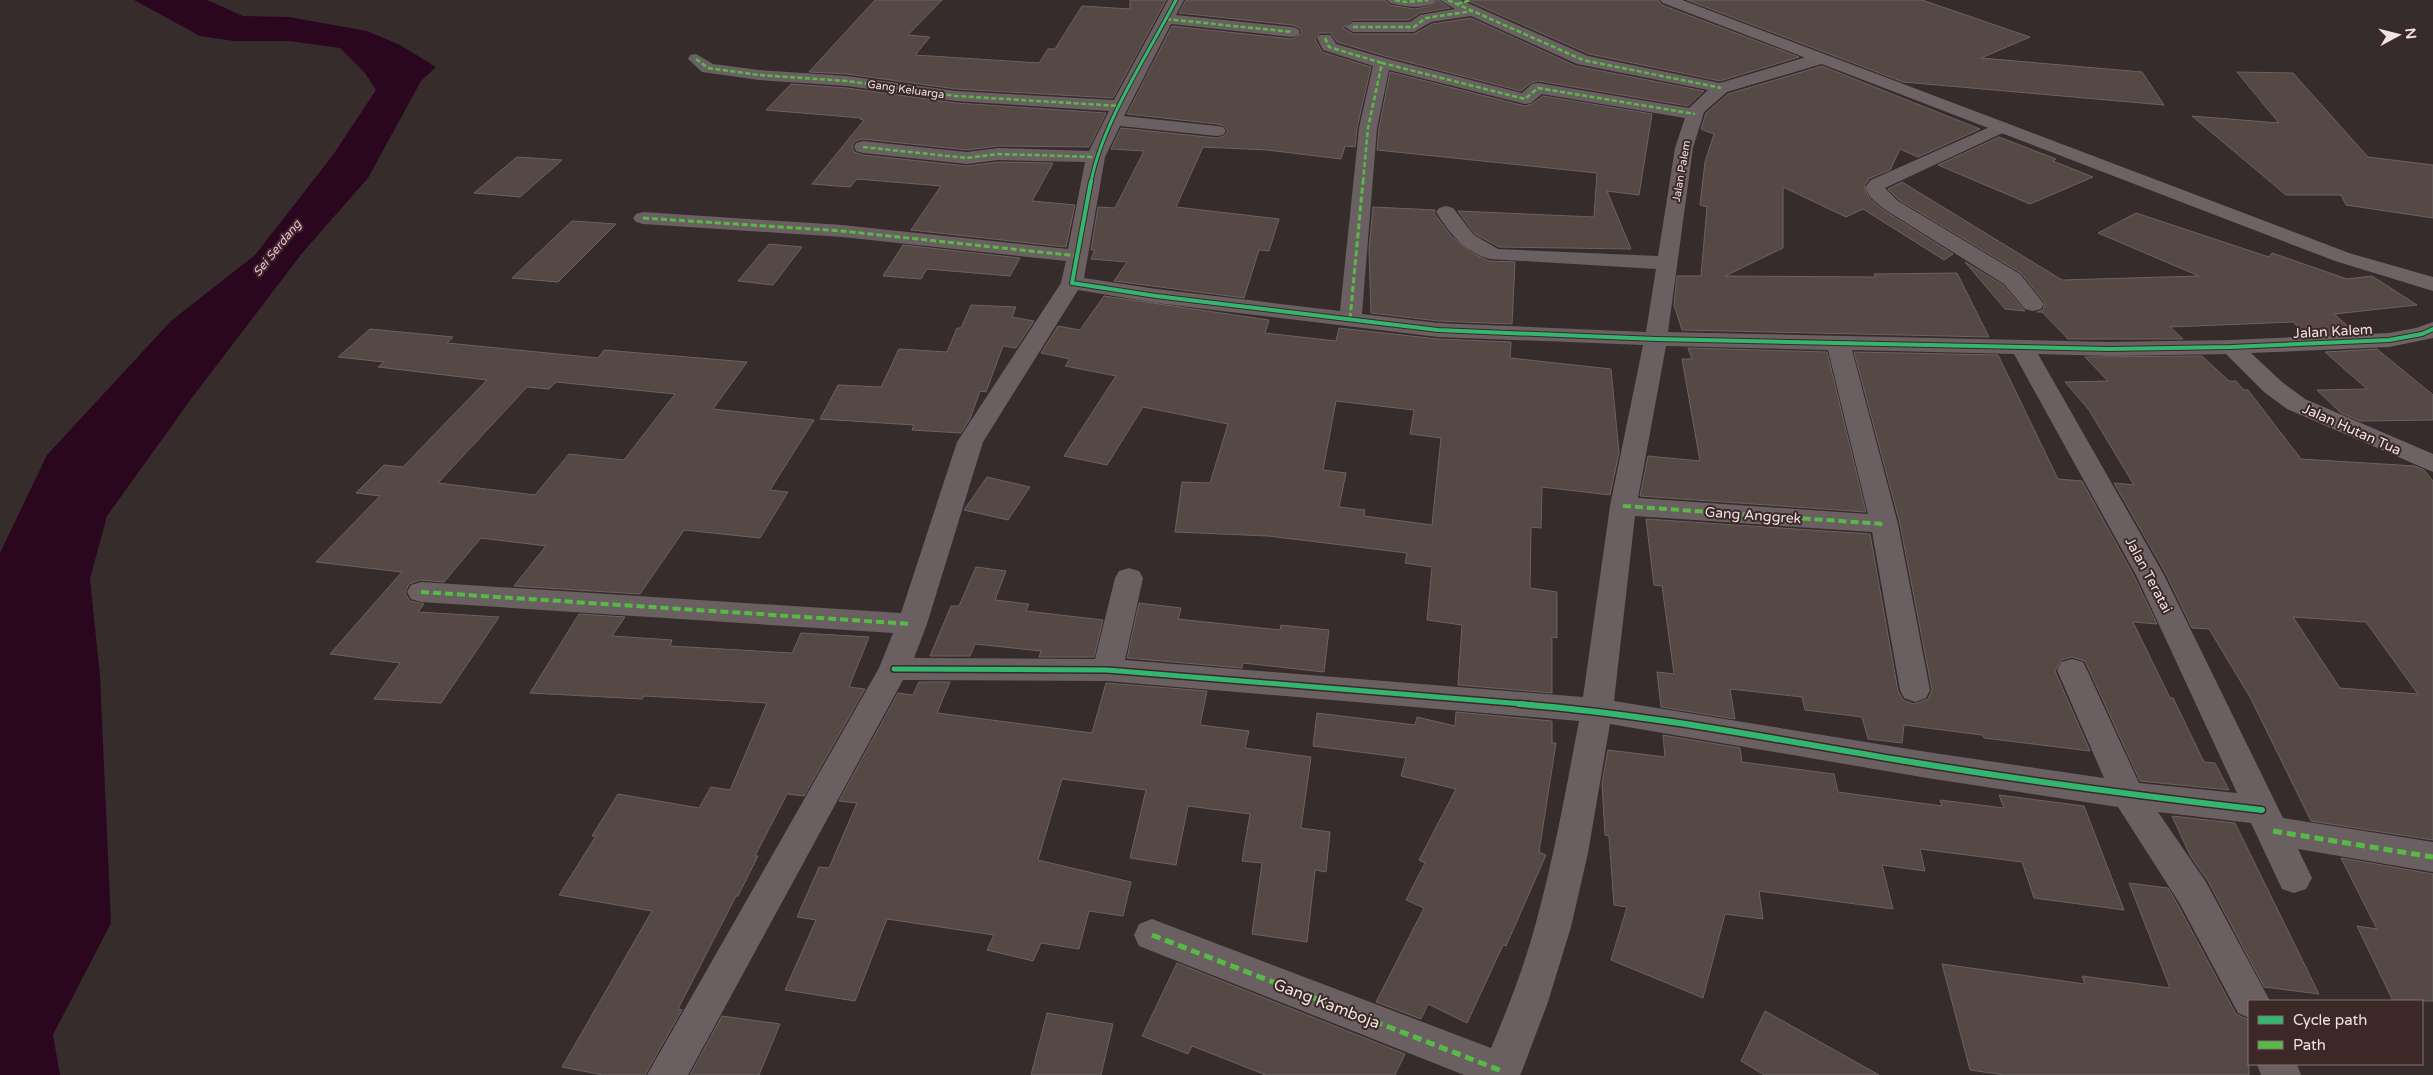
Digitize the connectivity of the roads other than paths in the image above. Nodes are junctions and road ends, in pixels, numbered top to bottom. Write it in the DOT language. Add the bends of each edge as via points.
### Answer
graph roads {
  1 [pos="1176,0"];
  2 [pos="1395,0"];
  3 [pos="1428,0"];
  4 [pos="1668,0"];
  5 [pos="1462,4"];
  6 [pos="1166,19"];
  7 [pos="1352,27"];
  8 [pos="1292,32"];
  9 [pos="1325,38"];
  10 [pos="696,59"];
  11 [pos="1819,59"];
  12 [pos="1382,63"];
  13 [pos="1721,88"];
  14 [pos="1117,113"];
  15 [pos="1695,114"];
  16 [pos="2001,127"];
  17 [pos="1217,131"];
  18 [pos="863,147"];
  19 [pos="1096,157"];
  20 [pos="1446,212"];
  21 [pos="643,218"];
  22 [pos="1078,256"];
  23 [pos="1666,263"];
  24 [pos="1072,283"];
  25 [pos="2433,284"];
  26 [pos="2033,304"];
  27 [pos="1350,319"];
  28 [pos="2433,328"];
  29 [pos="1656,338"];
  30 [pos="1838,342"];
  31 [pos="2022,347"];
  32 [pos="2231,347"];
  33 [pos="2433,464"];
  34 [pos="1623,506"];
  35 [pos="1884,524"];
  36 [pos="1129,578"];
  37 [pos="420,592"];
  38 [pos="912,624"];
  39 [pos="894,669"];
  40 [pos="1107,670"];
  41 [pos="2072,670"];
  42 [pos="1915,690"];
  43 [pos="1597,710"];
  44 [pos="2128,795"];
  45 [pos="2267,821"];
  46 [pos="2433,857"];
  47 [pos="2294,878"];
  48 [pos="1152,935"];
  49 [pos="2250,1000"];
  50 [pos="1501,1073"];
  51 [pos="667,1075"];
  1 -- 6 [label="street"];
  2 -- 3 [label="street"];
  4 -- 11 [label="main road"];
  5 -- 7 [label="street" via="1426,18 1414,27"];
  5 -- 13 [label="street" via="1584,60"];
  6 -- 8 [label="street"];
  6 -- 14 [label="street"];
  9 -- 12 [label="street" via="1329,47"];
  10 -- 14 [label="street, Gang Keluarga" via="708,68 759,75 847,81"];
  11 -- 13 [label="street, Jalan Palem"];
  11 -- 16 [label="main road"];
  12 -- 15 [label="street" via="1524,99 1538,88"];
  12 -- 27 [label="street" via="1368,128"];
  13 -- 15 [label="street, Jalan Palem"];
  14 -- 17 [label="street, Gang Keluarga"];
  14 -- 19 [label="street"];
  15 -- 23 [label="street, Jalan Palem" via="1684,148"];
  16 -- 25 [label="main road" via="2342,257"];
  16 -- 26 [label="street" via="1875,187 1891,205 2012,279"];
  18 -- 19 [label="street" via="967,158 998,154"];
  19 -- 22 [label="street"];
  20 -- 23 [label="street" via="1468,242 1497,255"];
  21 -- 22 [label="street" via="842,231"];
  22 -- 24 [label="street"];
  23 -- 29 [label="street, Jalan Palem"];
  24 -- 27 [label="street"];
  24 -- 38 [label="street" via="970,442"];
  27 -- 29 [label="street" via="1438,330"];
  28 -- 32 [label="main road, Jalan Kalem" via="2422,334 2388,340"];
  29 -- 30 [label="street"];
  29 -- 34 [label="street, Jalan Palem"];
  30 -- 31 [label="street"];
  30 -- 35 [label="street"];
  31 -- 32 [label="street"];
  31 -- 45 [label="street, Jalan Teratai" via="2150,574"];
  32 -- 33 [label="main road, Jalan Hutan Tua" via="2296,404"];
  34 -- 35 [label="street, Gang Anggrek"];
  34 -- 43 [label="street, Jalan Palem"];
  35 -- 42 [label="street"];
  36 -- 40 [label="street"];
  37 -- 38 [label="street"];
  38 -- 39 [label="street"];
  39 -- 40 [label="street"];
  39 -- 51 [label="street"];
  40 -- 43 [label="street"];
  41 -- 44 [label="street"];
  43 -- 44 [label="street"];
  43 -- 50 [label="street, Jalan Palem" via="1571,852 1553,927 1529,1002"];
  44 -- 45 [label="street"];
  44 -- 49 [label="street" via="2193,893"];
  45 -- 46 [label="street"];
  45 -- 47 [label="street, Jalan Teratai"];
  48 -- 50 [label="street, Gang Kamboja"];
}
